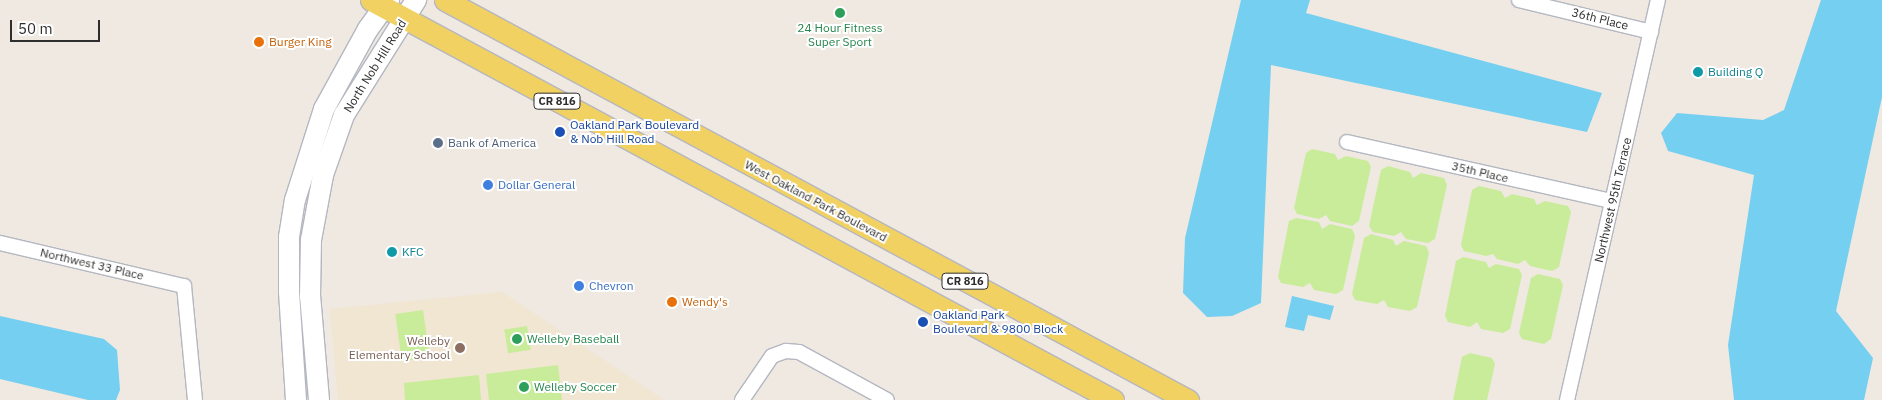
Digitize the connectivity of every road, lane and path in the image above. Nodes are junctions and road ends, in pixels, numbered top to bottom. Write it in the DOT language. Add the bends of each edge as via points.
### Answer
graph roads {
  1 [pos="416,0"];
  2 [pos="445,0"];
  3 [pos="1519,0"];
  4 [pos="1658,0"];
  5 [pos="381,2"];
  6 [pos="405,18"];
  7 [pos="1651,32"];
  8 [pos="1347,142"];
  9 [pos="1612,201"];
  10 [pos="0,243"];
  11 [pos="195,400"];
  12 [pos="296,400"];
  13 [pos="319,400"];
  14 [pos="742,400"];
  15 [pos="887,400"];
  16 [pos="1113,400"];
  17 [pos="1188,400"];
  18 [pos="1567,400"];
  1 -- 6 [label="main road, North Nob Hill Road"];
  2 -- 17 [label="main road, West Oakland Park Boulevard / CR 816"];
  3 -- 7 [label="street, 36th Place"];
  4 -- 7 [label="street, Northwest 95th Terrace"];
  5 -- 6 [label="main road, CR 816"];
  5 -- 12 [label="main road, North Nob Hill Road" via="324,109 295,200 289,237 289,292"];
  6 -- 13 [label="main road, North Nob Hill Road" via="344,115 315,207 310,296"];
  6 -- 16 [label="main road, CR 816"];
  7 -- 9 [label="street, Northwest 95th Terrace"];
  8 -- 9 [label="street, 35th Place"];
  9 -- 18 [label="street, Northwest 95th Terrace"];
  10 -- 11 [label="street, Northwest 33 Place" via="184,286"];
  14 -- 15 [label="street" via="772,356 786,351 799,352"];
}
